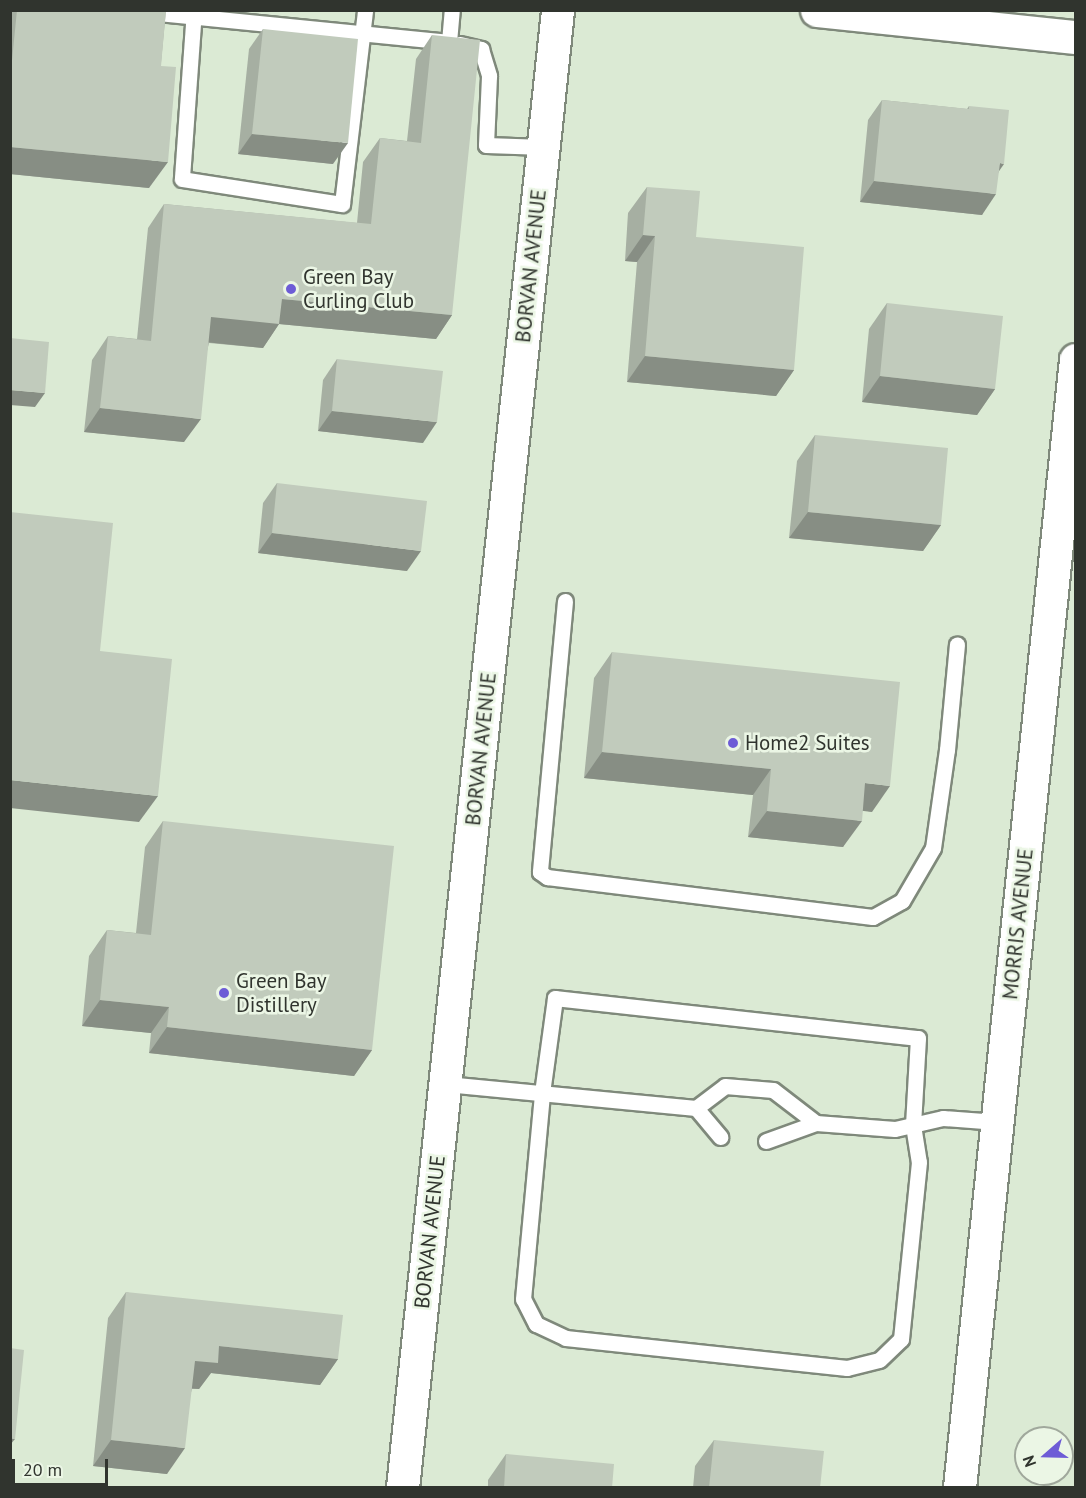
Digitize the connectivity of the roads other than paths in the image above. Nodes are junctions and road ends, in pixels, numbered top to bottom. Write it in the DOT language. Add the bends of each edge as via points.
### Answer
graph roads {
  1 [pos="129,10"];
  2 [pos="365,10"];
  3 [pos="452,10"];
  4 [pos="558,10"];
  5 [pos="817,10"];
  6 [pos="194,13"];
  7 [pos="362,33"];
  8 [pos="1076,37"];
  9 [pos="448,42"];
  10 [pos="544,147"];
  11 [pos="1076,360"];
  12 [pos="565,601"];
  13 [pos="957,644"];
  14 [pos="446,1084"];
  15 [pos="542,1093"];
  16 [pos="696,1108"];
  17 [pos="998,1122"];
  18 [pos="816,1123"];
  19 [pos="913,1125"];
  20 [pos="720,1137"];
  21 [pos="766,1141"];
  22 [pos="403,1488"];
  23 [pos="960,1488"];
  1 -- 6 [label="lane"];
  2 -- 7 [label="lane"];
  3 -- 9 [label="lane"];
  4 -- 10 [label="street, BORVAN AVENUE"];
  5 -- 8 [label="street"];
  6 -- 7 [label="lane"];
  6 -- 7 [label="lane" via="182,179 342,204"];
  7 -- 9 [label="lane"];
  9 -- 10 [label="lane" via="481,49 489,76 486,145"];
  10 -- 14 [label="street, BORVAN AVENUE"];
  11 -- 17 [label="street, MORRIS AVENUE"];
  12 -- 13 [label="lane" via="540,872 547,877 873,916 902,901 933,848"];
  14 -- 15 [label="lane"];
  14 -- 22 [label="street, BORVAN AVENUE"];
  15 -- 16 [label="lane"];
  15 -- 19 [label="lane" via="555,998 918,1038"];
  15 -- 19 [label="lane" via="523,1299 536,1324 566,1338 847,1368 879,1360 901,1339 919,1162"];
  16 -- 18 [label="lane" via="724,1086 773,1090"];
  16 -- 20 [label="lane"];
  17 -- 19 [label="lane" via="943,1118"];
  17 -- 23 [label="street, MORRIS AVENUE"];
  18 -- 19 [label="lane" via="895,1129"];
  18 -- 21 [label="lane"];
}
